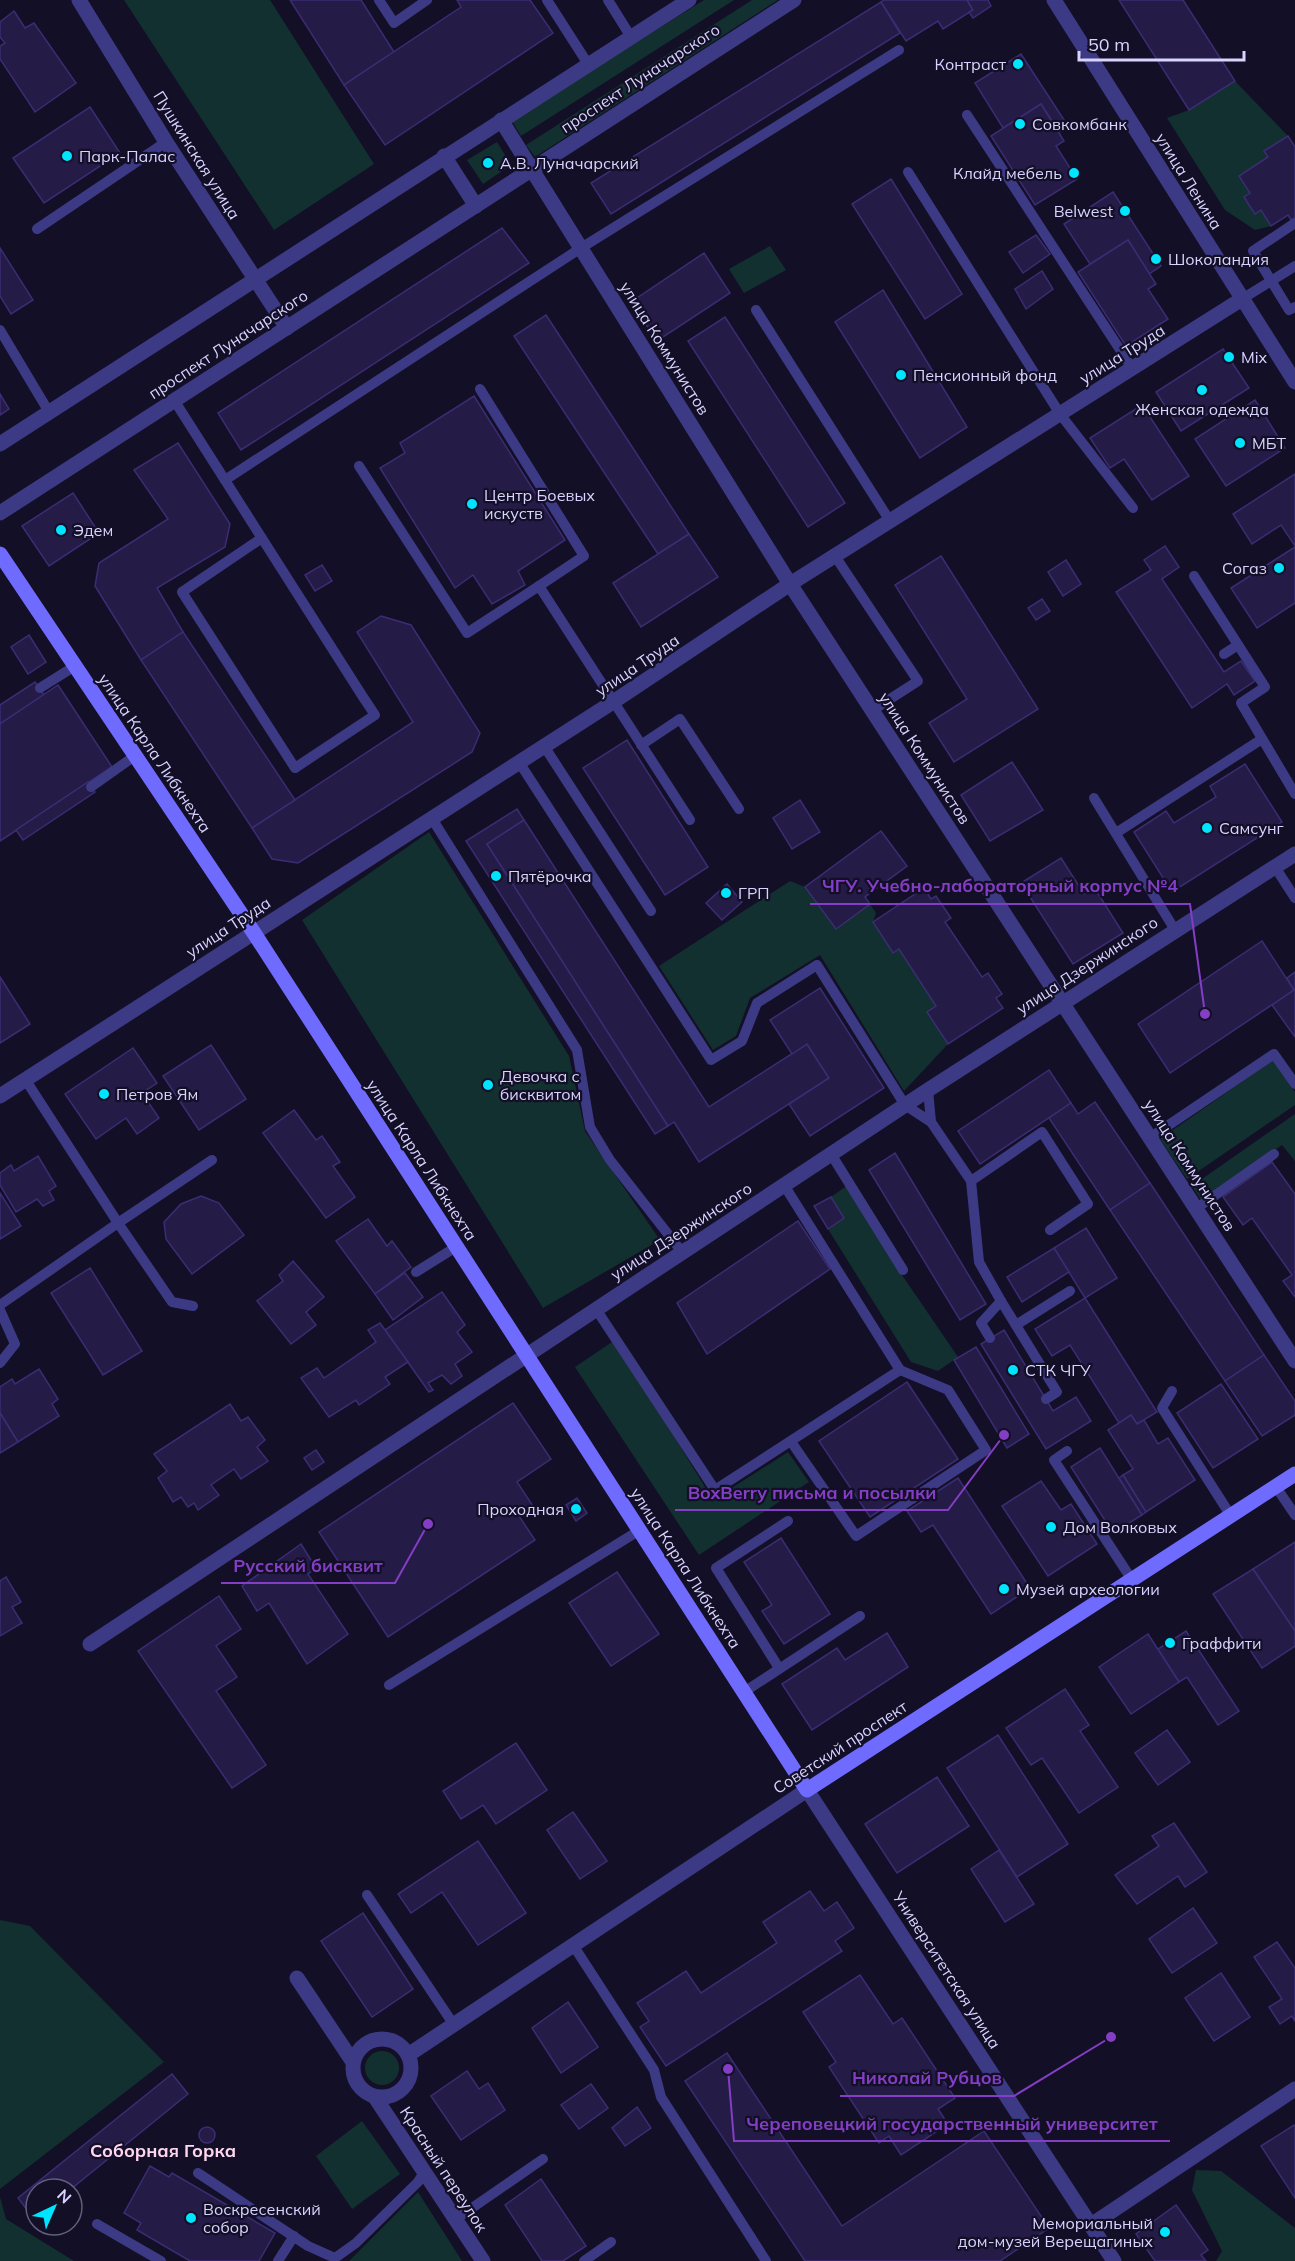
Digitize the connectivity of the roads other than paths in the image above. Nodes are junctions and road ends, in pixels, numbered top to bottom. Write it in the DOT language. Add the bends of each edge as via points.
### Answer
graph roads {
  1 [pos="79,0"];
  2 [pos="378,0"];
  3 [pos="427,0"];
  4 [pos="547,0"];
  5 [pos="608,0"];
  6 [pos="689,0"];
  7 [pos="794,0"];
  8 [pos="1054,0"];
  9 [pos="631,37"];
  10 [pos="899,50"];
  11 [pos="588,64"];
  12 [pos="967,114"];
  13 [pos="501,120"];
  14 [pos="166,142"];
  15 [pos="444,156"];
  16 [pos="532,169"];
  17 [pos="908,172"];
  18 [pos="476,206"];
  19 [pos="1295,224"];
  20 [pos="37,230"];
  21 [pos="581,248"];
  22 [pos="1295,266"];
  23 [pos="254,279"];
  24 [pos="1271,281"];
  25 [pos="1242,299"];
  26 [pos="1295,307"];
  27 [pos="756,310"];
  28 [pos="287,328"];
  29 [pos="0,330"];
  30 [pos="1132,368"];
  31 [pos="1295,382"];
  32 [pos="480,389"];
  33 [pos="174,400"];
  34 [pos="49,412"];
  35 [pos="1060,414"];
  36 [pos="0,444"];
  37 [pos="359,466"];
  38 [pos="225,480"];
  39 [pos="1133,508"];
  40 [pos="0,513"];
  41 [pos="890,521"];
  42 [pos="262,538"];
  43 [pos="0,554"];
  44 [pos="835,556"];
  45 [pos="1194,576"];
  46 [pos="790,584"];
  47 [pos="538,586"];
  48 [pos="1238,645"];
  49 [pos="1224,654"];
  50 [pos="75,666"];
  51 [pos="40,688"];
  52 [pos="613,702"];
  53 [pos="873,710"];
  54 [pos="1262,739"];
  55 [pos="641,745"];
  56 [pos="544,746"];
  57 [pos="136,755"];
  58 [pos="519,762"];
  59 [pos="92,787"];
  60 [pos="1295,794"];
  61 [pos="1094,798"];
  62 [pos="739,809"];
  63 [pos="431,818"];
  64 [pos="690,820"];
  65 [pos="1116,833"];
  66 [pos="1295,854"];
  67 [pos="1275,867"];
  68 [pos="1295,898"];
  69 [pos="651,911"];
  70 [pos="1175,930"];
  71 [pos="254,933"];
  72 [pos="1062,1002"];
  73 [pos="25,1079"];
  74 [pos="1295,1084"];
  75 [pos="928,1089"];
  76 [pos="0,1096"];
  77 [pos="905,1105"];
  78 [pos="931,1122"];
  79 [pos="1151,1137"];
  80 [pos="831,1154"];
  81 [pos="1274,1154"];
  82 [pos="212,1160"];
  83 [pos="971,1181"];
  84 [pos="784,1185"];
  85 [pos="1197,1208"];
  86 [pos="118,1223"];
  87 [pos="1050,1230"];
  88 [pos="456,1247"];
  89 [pos="682,1252"];
  90 [pos="903,1270"];
  91 [pos="416,1272"];
  92 [pos="1070,1291"];
  93 [pos="1001,1301"];
  94 [pos="193,1306"];
  95 [pos="0,1307"];
  96 [pos="596,1309"];
  97 [pos="1016,1325"];
  98 [pos="990,1338"];
  99 [pos="526,1355"];
  100 [pos="1295,1361"];
  101 [pos="0,1363"];
  102 [pos="900,1370"];
  103 [pos="1172,1391"];
  104 [pos="1046,1399"];
  105 [pos="792,1443"];
  106 [pos="1066,1451"];
  107 [pos="1295,1474"];
  108 [pos="1276,1487"];
  109 [pos="1295,1515"];
  110 [pos="1231,1516"];
  111 [pos="788,1521"];
  112 [pos="640,1530"];
  113 [pos="1132,1580"];
  114 [pos="860,1616"];
  115 [pos="90,1644"];
  116 [pos="779,1668"];
  117 [pos="389,1685"];
  118 [pos="744,1692"];
  119 [pos="807,1790"];
  120 [pos="367,1895"];
  121 [pos="573,1945"];
  122 [pos="297,1978"];
  123 [pos="454,2025"];
  124 [pos="408,2055"];
  125 [pos="353,2062"];
  126 [pos="1295,2089"];
  127 [pos="375,2097"];
  128 [pos="543,2159"];
  129 [pos="425,2170"];
  130 [pos="198,2173"];
  131 [pos="456,2219"];
  132 [pos="97,2224"];
  133 [pos="1090,2225"];
  134 [pos="294,2236"];
  135 [pos="611,2242"];
  136 [pos="161,2261"];
  137 [pos="278,2261"];
  138 [pos="483,2261"];
  139 [pos="584,2261"];
  140 [pos="766,2261"];
  141 [pos="1114,2261"];
  1 -- 14 [label="street, Пушкинская улица"];
  2 -- 3 [label="lane" via="394,23"];
  4 -- 11 [label="lane"];
  5 -- 9 [label="lane"];
  6 -- 9 [label="street"];
  7 -- 16 [label="street, проспект Луначарского"];
  8 -- 25 [label="street, улица Ленина"];
  9 -- 11 [label="street"];
  10 -- 21 [label="lane"];
  11 -- 13 [label="street"];
  12 -- 30 [label="lane"];
  13 -- 15 [label="street"];
  13 -- 16 [label="street, улица Коммунистов"];
  14 -- 20 [label="lane"];
  14 -- 23 [label="street, Пушкинская улица"];
  15 -- 18 [label="street"];
  15 -- 23 [label="street"];
  16 -- 18 [label="street, проспект Луначарского"];
  16 -- 21 [label="street, улица Коммунистов"];
  17 -- 35 [label="lane"];
  18 -- 28 [label="street, проспект Луначарского"];
  19 -- 24 [label="lane" via="1253,250"];
  21 -- 38 [label="lane"];
  21 -- 46 [label="street, улица Коммунистов"];
  22 -- 24 [label="lane, улица Труда"];
  23 -- 28 [label="street, Пушкинская улица"];
  23 -- 34 [label="street"];
  24 -- 25 [label="lane, улица Труда"];
  24 -- 26 [label="lane" via="1289,310"];
  25 -- 30 [label="street, улица Труда"];
  25 -- 31 [label="street, улица Ленина"];
  27 -- 41 [label="lane"];
  28 -- 33 [label="street, проспект Луначарского"];
  29 -- 34 [label="lane"];
  30 -- 35 [label="street, улица Труда"];
  32 -- 47 [label="lane" via="584,556"];
  33 -- 38 [label="lane"];
  33 -- 40 [label="street, проспект Луначарского"];
  34 -- 36 [label="street"];
  35 -- 39 [label="lane"];
  35 -- 41 [label="street, улица Труда"];
  37 -- 47 [label="lane" via="467,633"];
  38 -- 42 [label="lane"];
  41 -- 44 [label="street, улица Труда"];
  42 -- 42 [label="lane" via="375,715 295,768 182,592"];
  43 -- 50 [label="main road, улица Карла Либкнехта"];
  44 -- 46 [label="street, улица Труда"];
  44 -- 53 [label="lane" via="918,681"];
  45 -- 48 [label="lane"];
  46 -- 52 [label="street, улица Труда"];
  46 -- 53 [label="street, улица Коммунистов"];
  47 -- 52 [label="lane"];
  48 -- 49 [label="lane"];
  48 -- 54 [label="lane" via="1265,687 1241,703"];
  50 -- 51 [label="lane"];
  50 -- 57 [label="main road, улица Карла Либкнехта"];
  52 -- 55 [label="lane"];
  52 -- 56 [label="street, улица Труда"];
  53 -- 72 [label="street, улица Коммунистов"];
  54 -- 60 [label="lane"];
  54 -- 65 [label="lane"];
  55 -- 62 [label="lane" via="680,719"];
  55 -- 64 [label="lane"];
  56 -- 58 [label="street, улица Труда"];
  56 -- 69 [label="lane"];
  57 -- 59 [label="lane"];
  57 -- 71 [label="main road, улица Карла Либкнехта"];
  58 -- 63 [label="street, улица Труда"];
  58 -- 77 [label="lane" via="711,1060 742,1041 757,1003 817,965"];
  61 -- 65 [label="lane"];
  63 -- 71 [label="street, улица Труда"];
  63 -- 89 [label="lane" via="577,1050 590,1127 610,1160"];
  65 -- 70 [label="lane"];
  66 -- 67 [label="street, улица Дзержинского"];
  67 -- 68 [label="lane"];
  67 -- 70 [label="street, улица Дзержинского"];
  70 -- 72 [label="street, улица Дзержинского"];
  71 -- 73 [label="street, улица Труда"];
  71 -- 88 [label="main road, улица Карла Либкнехта"];
  72 -- 75 [label="street, улица Дзержинского"];
  72 -- 79 [label="street, улица Коммунистов"];
  73 -- 76 [label="street, улица Труда"];
  73 -- 86 [label="lane"];
  74 -- 79 [label="lane" via="1274,1054"];
  75 -- 77 [label="street, улица Дзержинского"];
  75 -- 78 [label="lane"];
  77 -- 78 [label="lane"];
  77 -- 80 [label="street, улица Дзержинского"];
  78 -- 83 [label="lane"];
  79 -- 85 [label="street, улица Коммунистов"];
  80 -- 84 [label="street, улица Дзержинского"];
  80 -- 90 [label="lane"];
  81 -- 85 [label="lane"];
  82 -- 86 [label="lane"];
  83 -- 87 [label="lane" via="1042,1132 1088,1204"];
  83 -- 93 [label="lane" via="979,1262"];
  84 -- 89 [label="street, улица Дзержинского"];
  84 -- 102 [label="lane"];
  85 -- 100 [label="street, улица Коммунистов"];
  86 -- 94 [label="lane" via="172,1302"];
  86 -- 95 [label="lane"];
  88 -- 91 [label="lane"];
  88 -- 99 [label="main road, улица Карла Либкнехта"];
  89 -- 96 [label="street, улица Дзержинского"];
  92 -- 97 [label="lane"];
  93 -- 97 [label="lane"];
  93 -- 98 [label="lane" via="981,1323"];
  95 -- 101 [label="lane" via="15,1344"];
  96 -- 99 [label="street, улица Дзержинского"];
  96 -- 105 [label="lane" via="715,1490"];
  97 -- 104 [label="lane" via="1058,1392"];
  99 -- 112 [label="main road, улица Карла Либкнехта"];
  99 -- 115 [label="street, улица Дзержинского"];
  102 -- 105 [label="lane"];
  102 -- 105 [label="lane" via="948,1390 986,1450 856,1536"];
  103 -- 110 [label="lane" via="1162,1408"];
  106 -- 113 [label="lane" via="1054,1460"];
  107 -- 108 [label="main road, Советский проспект"];
  108 -- 109 [label="lane"];
  108 -- 110 [label="main road, Советский проспект"];
  110 -- 113 [label="main road, Советский проспект"];
  111 -- 116 [label="lane" via="716,1568"];
  112 -- 117 [label="lane"];
  112 -- 118 [label="main road, улица Карла Либкнехта"];
  113 -- 119 [label="main road, Советский проспект"];
  114 -- 116 [label="lane"];
  116 -- 118 [label="lane"];
  118 -- 119 [label="main road, улица Карла Либкнехта"];
  119 -- 121 [label="street, Советский проспект"];
  119 -- 133 [label="street, Университетская улица"];
  120 -- 123 [label="lane"];
  121 -- 123 [label="street, Советский проспект"];
  121 -- 140 [label="lane" via="654,2070 661,2097"];
  122 -- 125 [label="street"];
  123 -- 124 [label="street, Советский проспект"];
  124 -- 125 [label="street" via="395,2042 382,2039 359,2050"];
  124 -- 127 [label="street" via="411,2075 405,2087 395,2095"];
  125 -- 127 [label="street" via="353,2075 359,2087"];
  126 -- 133 [label="street"];
  127 -- 129 [label="street, Красный переулок"];
  128 -- 131 [label="lane"];
  129 -- 131 [label="street, Красный переулок"];
  129 -- 134 [label="lane" via="418,2182 356,2243 335,2258"];
  130 -- 134 [label="lane"];
  131 -- 138 [label="street, Красный переулок"];
  132 -- 136 [label="lane"];
  133 -- 141 [label="street, Университетская улица"];
  134 -- 137 [label="lane"];
  135 -- 139 [label="lane"];
}
